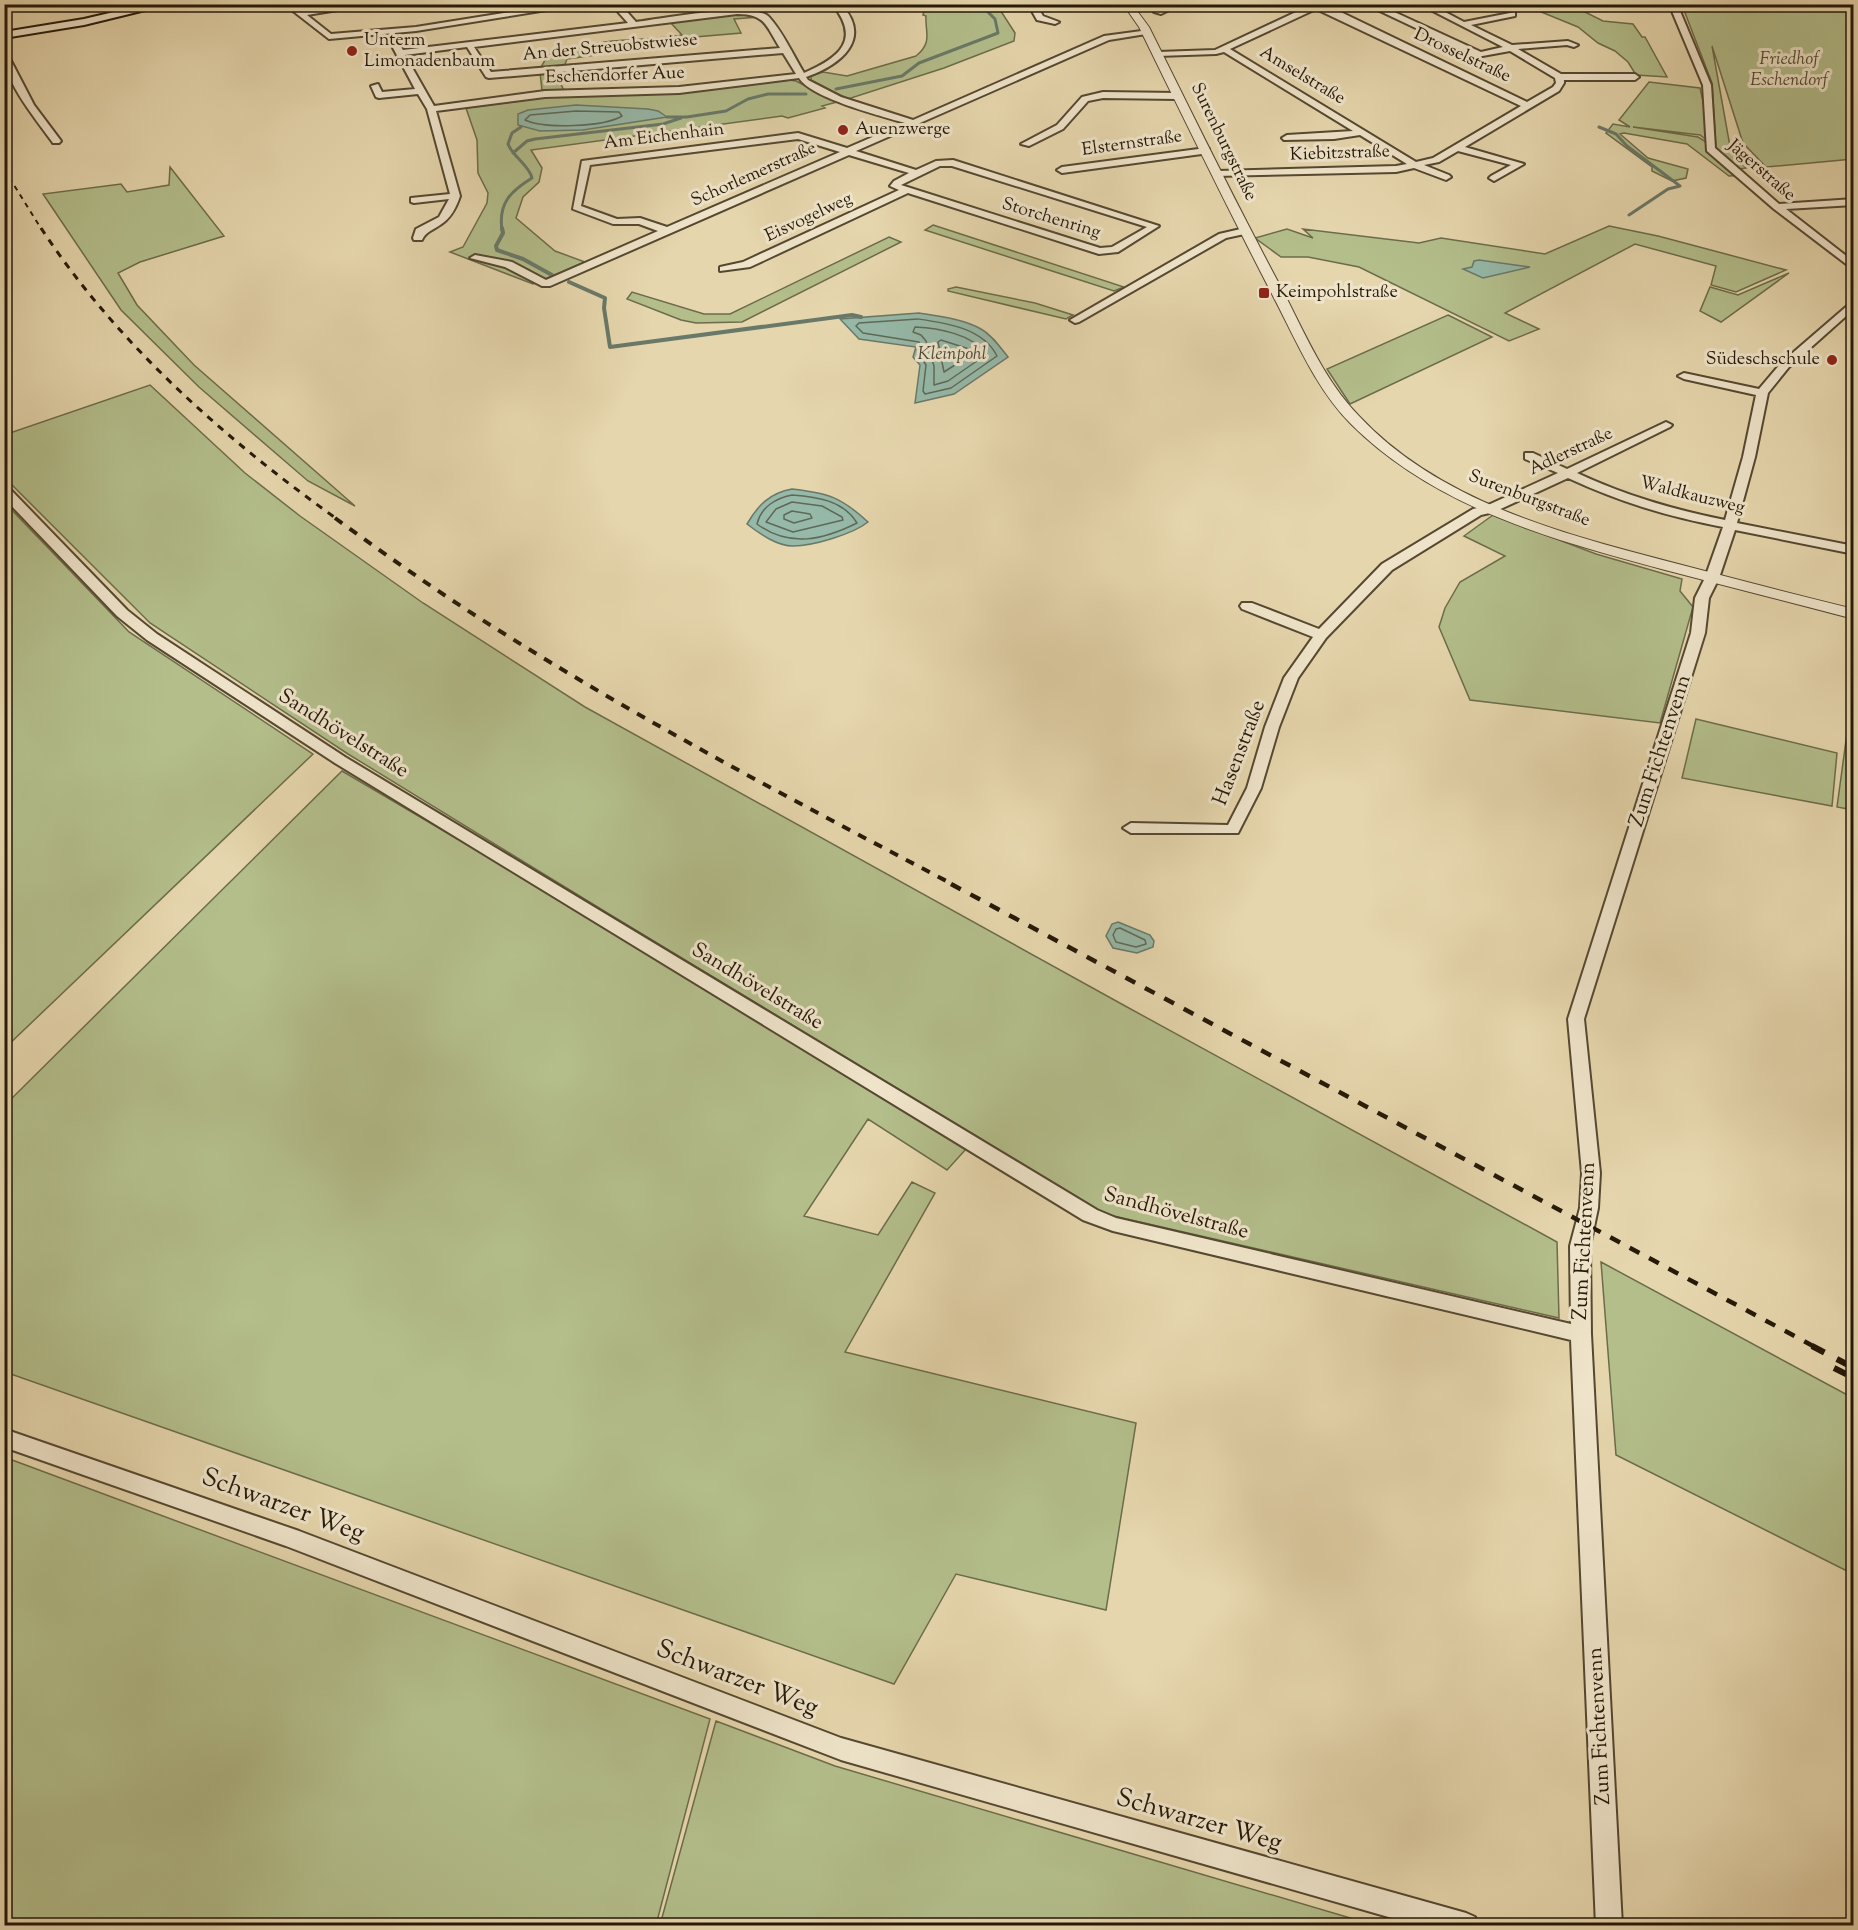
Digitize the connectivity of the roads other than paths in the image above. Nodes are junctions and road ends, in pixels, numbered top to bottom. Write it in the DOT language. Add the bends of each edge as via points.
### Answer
graph roads {
  1 [pos="165,4"];
  2 [pos="338,4"];
  3 [pos="371,4"];
  4 [pos="580,4"];
  5 [pos="615,4"];
  6 [pos="836,4"];
  7 [pos="1032,4"];
  8 [pos="1128,4"];
  9 [pos="1177,4"];
  10 [pos="1369,4"];
  11 [pos="1423,4"];
  12 [pos="1626,4"];
  13 [pos="1631,4"];
  14 [pos="1673,4"];
  15 [pos="1318,5"];
  16 [pos="294,10"];
  17 [pos="1158,12"];
  18 [pos="1512,14"];
  19 [pos="1137,18"];
  20 [pos="409,20"];
  21 [pos="1055,22"];
  22 [pos="633,24"];
  23 [pos="1464,24"];
  24 [pos="416,29"];
  25 [pos="388,32"];
  26 [pos="1146,32"];
  27 [pos="4,35"];
  28 [pos="1107,38"];
  29 [pos="469,45"];
  30 [pos="1574,45"];
  31 [pos="730,46"];
  32 [pos="1511,48"];
  33 [pos="1225,49"];
  34 [pos="785,50"];
  35 [pos="401,53"];
  36 [pos="1158,54"];
  37 [pos="4,55"];
  38 [pos="735,55"];
  39 [pos="800,76"];
  40 [pos="1559,77"];
  41 [pos="1635,77"];
  42 [pos="375,86"];
  43 [pos="420,91"];
  44 [pos="1178,96"];
  45 [pos="1528,105"];
  46 [pos="431,110"];
  47 [pos="913,123"];
  48 [pos="1362,132"];
  49 [pos="1287,138"];
  50 [pos="56,141"];
  51 [pos="1026,144"];
  52 [pos="1459,148"];
  53 [pos="1206,151"];
  54 [pos="849,152"];
  55 [pos="1417,166"];
  56 [pos="1062,170"];
  57 [pos="917,173"];
  58 [pos="1218,174"];
  59 [pos="1446,177"];
  60 [pos="1494,178"];
  61 [pos="905,191"];
  62 [pos="455,196"];
  63 [pos="414,200"];
  64 [pos="1854,202"];
  65 [pos="1777,207"];
  66 [pos="667,231"];
  67 [pos="1245,231"];
  68 [pos="418,238"];
  69 [pos="475,258"];
  70 [pos="1854,267"];
  71 [pos="724,269"];
  72 [pos="1854,303"];
  73 [pos="1075,320"];
  74 [pos="1684,376"];
  75 [pos="1762,393"];
  76 [pos="1666,425"];
  77 [pos="1529,456"];
  78 [pos="1566,474"];
  79 [pos="4,490"];
  80 [pos="1490,509"];
  81 [pos="1730,525"];
  82 [pos="1854,550"];
  83 [pos="1712,578"];
  84 [pos="1247,606"];
  85 [pos="1854,614"];
  86 [pos="1321,635"];
  87 [pos="1131,828"];
  88 [pos="1581,1334"];
  89 [pos="4,1438"];
  90 [pos="1466,1926"];
  91 [pos="1609,1926"];
  1 -- 27 [label="main road"];
  2 -- 16 [label="street"];
  3 -- 16 [label="street"];
  4 -- 24 [label="street"];
  5 -- 22 [label="street, An der Streuobstwiese"];
  6 -- 39 [label="street, Eschendorfer Aue" via="852,22 849,44 818,70"];
  7 -- 21 [label="street" via="1040,18"];
  8 -- 19 [label="street, Surenburgstraße"];
  9 -- 17 [label="street"];
  10 -- 32 [label="street" via="1480,55"];
  11 -- 23 [label="street"];
  12 -- 13 [label="street"];
  14 -- 65 [label="street, Jägerstraße" via="1707,85 1710,150"];
  15 -- 33 [label="street"];
  15 -- 45 [label="street, Drosselstraße"];
  16 -- 25 [label="street" via="329,37"];
  18 -- 23 [label="street"];
  19 -- 26 [label="street, Surenburgstraße"];
  19 -- 28 [label="street, Schorlemerstraße"];
  20 -- 24 [label="street"];
  22 -- 29 [label="street, An der Streuobstwiese"];
  22 -- 34 [label="street, An der Streuobstwiese" via="754,12 765,17"];
  23 -- 32 [label="street"];
  24 -- 25 [label="street"];
  25 -- 35 [label="street"];
  26 -- 28 [label="street, Schorlemerstraße"];
  26 -- 36 [label="street, Surenburgstraße"];
  28 -- 47 [label="street, Schorlemerstraße"];
  29 -- 35 [label="street, An der Streuobstwiese"];
  29 -- 38 [label="street, An der Streuobstwiese" via="489,75"];
  30 -- 32 [label="street"];
  31 -- 38 [label="street"];
  32 -- 40 [label="street"];
  33 -- 36 [label="street"];
  33 -- 48 [label="street, Amselstraße"];
  34 -- 38 [label="street, An der Streuobstwiese"];
  34 -- 39 [label="street, An der Streuobstwiese"];
  35 -- 43 [label="street"];
  36 -- 44 [label="street, Surenburgstraße"];
  37 -- 50 [label="street" via="30,105"];
  39 -- 46 [label="street, Eschendorfer Aue" via="679,90 545,94"];
  39 -- 47 [label="street" via="838,99"];
  40 -- 41 [label="street"];
  40 -- 45 [label="street, Kiebitzstraße" via="1557,88"];
  42 -- 43 [label="street" via="379,95"];
  43 -- 46 [label="street"];
  44 -- 51 [label="street" via="1103,95 1085,99 1060,127"];
  44 -- 53 [label="street, Surenburgstraße"];
  45 -- 52 [label="street, Kiebitzstraße"];
  46 -- 62 [label="street"];
  47 -- 54 [label="street, Schorlemerstraße"];
  48 -- 49 [label="street, Amselstraße"];
  48 -- 55 [label="street, Amselstraße"];
  52 -- 55 [label="street, Kiebitzstraße"];
  52 -- 60 [label="street" via="1519,164"];
  53 -- 56 [label="street, Elsternstraße"];
  53 -- 58 [label="street, Surenburgstraße"];
  54 -- 57 [label="street"];
  54 -- 66 [label="street, Schorlemerstraße"];
  54 -- 66 [label="street, Am Eichenhain" via="798,136 585,163 576,207 616,222 640,221"];
  55 -- 58 [label="street, Kiebitzstraße"];
  55 -- 59 [label="street, Amselstraße"];
  57 -- 61 [label="street, Storchenring" via="895,186"];
  57 -- 61 [label="street, Storchenring" via="939,163 952,163 1154,226 1114,250 1099,252"];
  58 -- 67 [label="street, Surenburgstraße"];
  61 -- 71 [label="street, Eisvogelweg" via="746,266"];
  62 -- 63 [label="street"];
  62 -- 68 [label="street" via="451,210 438,224 420,231"];
  64 -- 65 [label="street"];
  65 -- 70 [label="street, Jägerstraße"];
  66 -- 69 [label="street, Schorlemerstraße" via="546,284 518,268"];
  67 -- 73 [label="street" via="1223,237"];
  67 -- 80 [label="street, Surenburgstraße" via="1339,404 1391,452"];
  72 -- 75 [label="street" via="1785,365"];
  74 -- 75 [label="street"];
  75 -- 81 [label="street, Zum Fichtenvenn"];
  76 -- 78 [label="street, Adlerstraße"];
  77 -- 78 [label="street, Waldkauzweg"];
  78 -- 80 [label="street, Adlerstraße"];
  78 -- 81 [label="street, Waldkauzweg" via="1620,497"];
  79 -- 88 [label="street, Sandhövelstraße" via="106,597 152,637 350,766 1090,1215 1113,1224"];
  80 -- 83 [label="street, Surenburgstraße" via="1593,545"];
  80 -- 86 [label="street, Hasenstraße" via="1477,512 1387,567"];
  81 -- 82 [label="street, Waldkauzweg"];
  81 -- 83 [label="street, Zum Fichtenvenn"];
  83 -- 85 [label="street, Surenburgstraße"];
  83 -- 88 [label="street, Zum Fichtenvenn" via="1702,598 1698,633 1576,1019 1591,1173 1589,1208 1580,1246"];
  84 -- 86 [label="street"];
  86 -- 87 [label="street, Hasenstraße" via="1291,678 1254,788 1233,830"];
  88 -- 91 [label="street, Zum Fichtenvenn"];
  89 -- 90 [label="street, Schwarzer Weg" via="291,1538 841,1749"];
}
